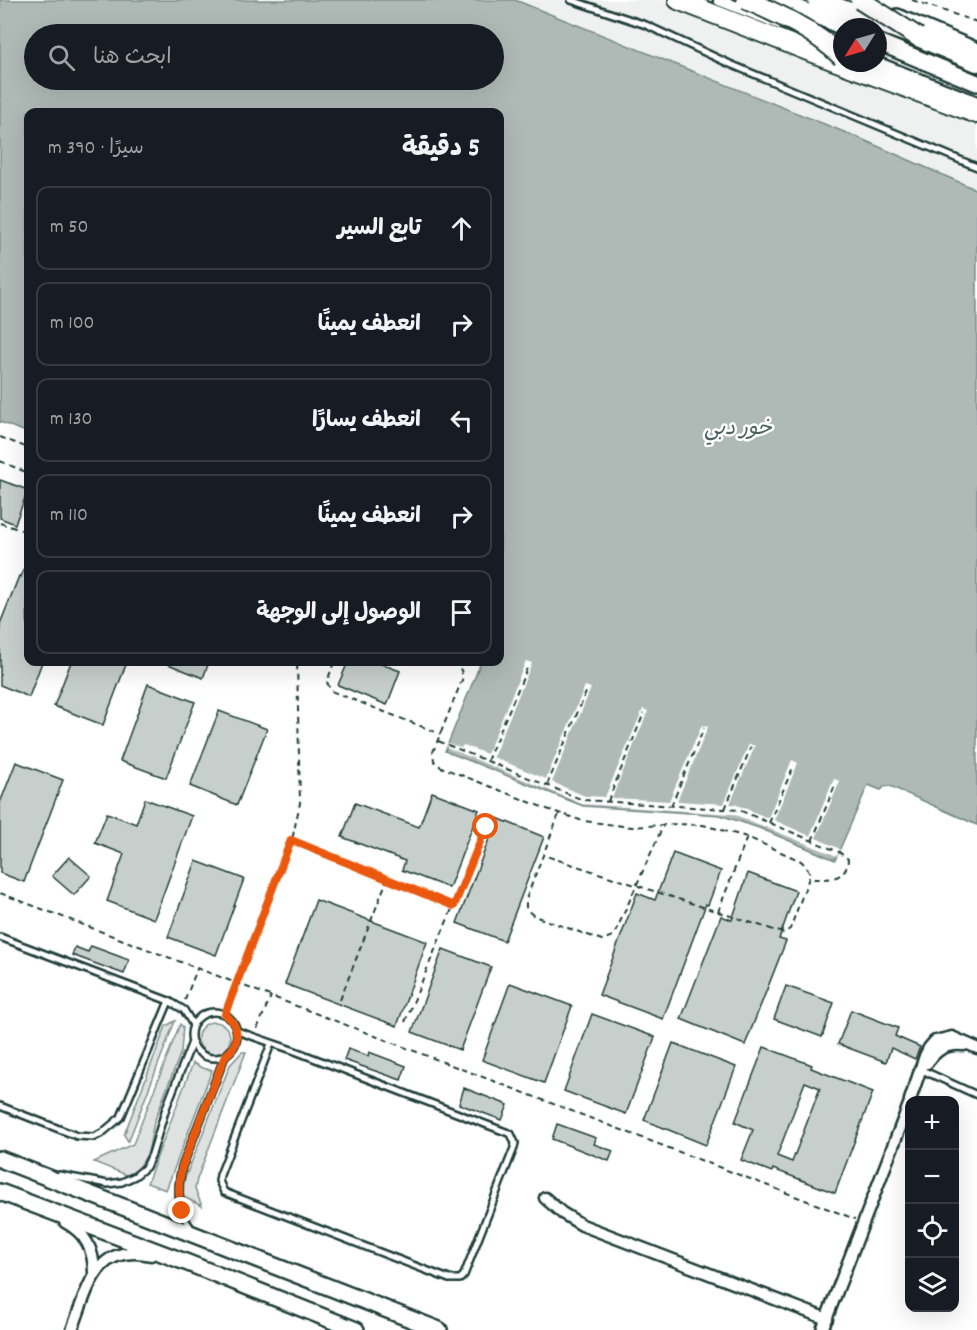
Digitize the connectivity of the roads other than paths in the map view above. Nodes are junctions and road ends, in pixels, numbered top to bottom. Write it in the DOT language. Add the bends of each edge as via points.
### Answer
graph roads {
  1 [pos="571,0"];
  2 [pos="678,0"];
  3 [pos="719,0"];
  4 [pos="746,0"];
  5 [pos="779,0"];
  6 [pos="818,0"];
  7 [pos="859,0"];
  8 [pos="833,23"];
  9 [pos="918,37"];
  10 [pos="833,45"];
  11 [pos="887,46"];
  12 [pos="833,48"];
  13 [pos="977,51"];
  14 [pos="833,57"];
  15 [pos="927,62"];
  16 [pos="977,62"];
  17 [pos="887,67"];
  18 [pos="977,71"];
  19 [pos="873,72"];
  20 [pos="977,83"];
  21 [pos="977,102"];
  22 [pos="977,114"];
  23 [pos="977,167"];
  24 [pos="0,937"];
  25 [pos="169,1001"];
  26 [pos="193,1025"];
  27 [pos="237,1031"];
  28 [pos="192,1042"];
  29 [pos="271,1044"];
  30 [pos="974,1047"];
  31 [pos="225,1056"];
  32 [pos="922,1070"];
  33 [pos="977,1095"];
  34 [pos="912,1096"];
  35 [pos="0,1106"];
  36 [pos="905,1115"];
  37 [pos="0,1159"];
  38 [pos="20,1167"];
  39 [pos="0,1192"];
  40 [pos="546,1198"];
  41 [pos="19,1199"];
  42 [pos="198,1236"];
  43 [pos="188,1263"];
  44 [pos="94,1273"];
  45 [pos="827,1319"];
  46 [pos="72,1330"];
  47 [pos="356,1330"];
  48 [pos="439,1330"];
  49 [pos="822,1330"];
  1 -- 23 [label="lane" via="646,25"];
  2 -- 14 [label="highway"];
  3 -- 10 [label="street"];
  4 -- 12 [label="highway, bridge"];
  5 -- 8 [label="main road"];
  6 -- 9 [label="highway, bridge"];
  7 -- 9 [label="highway, bridge"];
  7 -- 13 [label="main road"];
  9 -- 16 [label="highway"];
  11 -- 15 [label="main road"];
  15 -- 18 [label="main road"];
  15 -- 20 [label="main road"];
  17 -- 21 [label="street"];
  19 -- 22 [label="highway"];
  24 -- 25 [label="lane"];
  25 -- 26 [label="lane" via="182,1009"];
  25 -- 35 [label="lane" via="121,1117 102,1133 94,1137 77,1136"];
  26 -- 27 [label="lane" via="204,1014 218,1012 231,1019"];
  26 -- 28 [label="lane"];
  27 -- 29 [label="lane"];
  27 -- 31 [label="lane" via="236,1043"];
  28 -- 31 [label="lane" via="205,1057"];
  28 -- 38 [label="lane" via="152,1154 146,1167 135,1176 108,1184"];
  29 -- 29 [label="lane" via="220,1175 224,1192 449,1279 460,1279 514,1148 511,1134"];
  30 -- 32 [label="street" via="952,1037 935,1041"];
  31 -- 42 [label="lane" via="178,1182 182,1211"];
  32 -- 33 [label="lane"];
  32 -- 34 [label="street"];
  36 -- 45 [label="street"];
  37 -- 38 [label="main road"];
  38 -- 42 [label="main road"];
  39 -- 41 [label="main road"];
  40 -- 45 [label="street" via="582,1225"];
  41 -- 43 [label="main road"];
  41 -- 44 [label="street" via="78,1230 91,1250"];
  42 -- 48 [label="main road"];
  43 -- 44 [label="street" via="132,1252 111,1258"];
  43 -- 47 [label="main road"];
  44 -- 46 [label="street"];
  45 -- 49 [label="street"];
}
